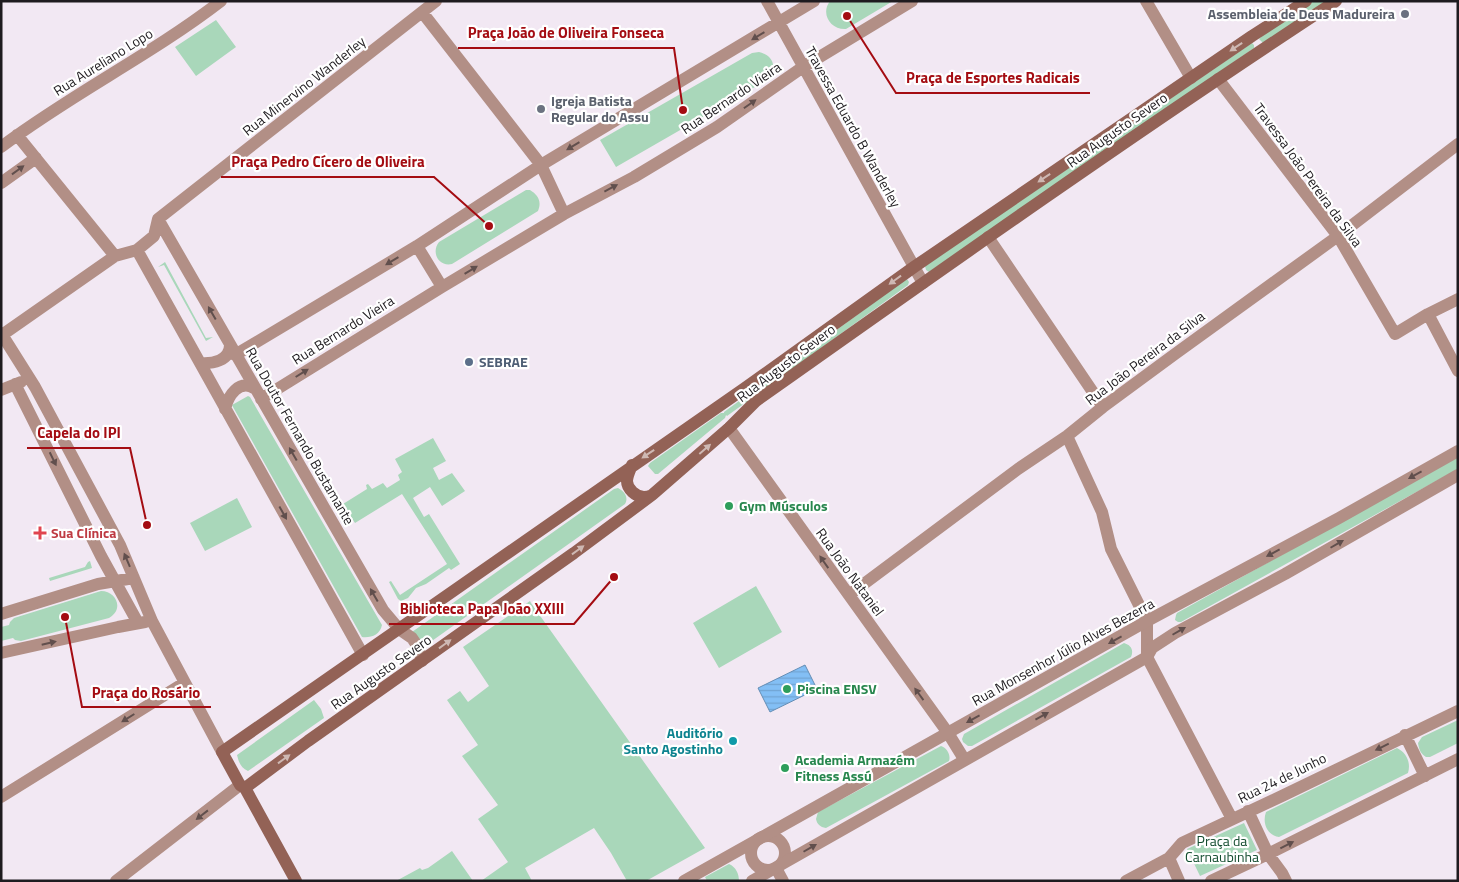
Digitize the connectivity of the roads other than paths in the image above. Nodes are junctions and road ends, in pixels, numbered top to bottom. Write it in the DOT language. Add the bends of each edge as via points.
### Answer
graph roads {
  1 [pos="221,1"];
  2 [pos="436,1"];
  3 [pos="767,1"];
  4 [pos="814,1"];
  5 [pos="912,1"];
  6 [pos="1146,1"];
  7 [pos="1306,1"];
  8 [pos="1336,1"];
  9 [pos="422,12"];
  10 [pos="779,23"];
  11 [pos="1252,36"];
  12 [pos="1261,50"];
  13 [pos="803,67"];
  14 [pos="1191,78"];
  15 [pos="1218,79"];
  16 [pos="17,136"];
  17 [pos="1458,144"];
  18 [pos="1,147"];
  19 [pos="36,158"];
  20 [pos="541,166"];
  21 [pos="1,183"];
  22 [pos="564,214"];
  23 [pos="158,219"];
  24 [pos="1338,236"];
  25 [pos="988,238"];
  26 [pos="417,246"];
  27 [pos="137,250"];
  28 [pos="115,256"];
  29 [pos="914,267"];
  30 [pos="923,283"];
  31 [pos="442,287"];
  32 [pos="1458,299"];
  33 [pos="1428,314"];
  34 [pos="2,334"];
  35 [pos="233,350"];
  36 [pos="200,363"];
  37 [pos="1458,371"];
  38 [pos="15,384"];
  39 [pos="35,387"];
  40 [pos="1,390"];
  41 [pos="258,393"];
  42 [pos="1103,407"];
  43 [pos="225,409"];
  44 [pos="729,428"];
  45 [pos="1067,436"];
  46 [pos="1458,451"];
  47 [pos="632,465"];
  48 [pos="1458,475"];
  49 [pos="611,480"];
  50 [pos="652,495"];
  51 [pos="633,509"];
  52 [pos="134,578"];
  53 [pos="114,581"];
  54 [pos="141,593"];
  55 [pos="849,595"];
  56 [pos="125,600"];
  57 [pos="1,614"];
  58 [pos="152,620"];
  59 [pos="1147,622"];
  60 [pos="138,623"];
  61 [pos="400,629"];
  62 [pos="1,653"];
  63 [pos="363,655"];
  64 [pos="1147,656"];
  65 [pos="422,661"];
  66 [pos="184,683"];
  67 [pos="1458,711"];
  68 [pos="948,734"];
  69 [pos="1405,736"];
  70 [pos="222,752"];
  71 [pos="964,759"];
  72 [pos="1458,759"];
  73 [pos="1425,776"];
  74 [pos="242,786"];
  75 [pos="1,797"];
  76 [pos="1248,812"];
  77 [pos="1232,819"];
  78 [pos="759,839"];
  79 [pos="1268,854"];
  80 [pos="1169,858"];
  81 [pos="776,868"];
  82 [pos="116,881"];
  83 [pos="296,881"];
  84 [pos="684,881"];
  85 [pos="752,881"];
  86 [pos="783,881"];
  87 [pos="1126,881"];
  88 [pos="1179,881"];
  89 [pos="1212,881"];
  90 [pos="1286,881"];
  1 -- 16 [label="street, Rua Aureliano Lopo"];
  2 -- 9 [label="street, Rua Minervino Wanderley"];
  3 -- 10 [label="street, Travessa Eduardo B Wanderley"];
  4 -- 10 [label="street"];
  5 -- 13 [label="street, Rua Bernardo Vieira"];
  6 -- 14 [label="street"];
  7 -- 11 [label="main road, Rua Augusto Severo"];
  8 -- 12 [label="main road, Rua Augusto Severo"];
  9 -- 20 [label="street"];
  9 -- 23 [label="street, Rua Minervino Wanderley"];
  10 -- 13 [label="street, Travessa Eduardo B Wanderley"];
  10 -- 20 [label="street, one-way"];
  11 -- 12 [label="main road"];
  11 -- 14 [label="main road, Rua Augusto Severo, one-way"];
  12 -- 15 [label="main road, Rua Augusto Severo"];
  22 -- 13 [label="street, Rua Bernardo Vieira, one-way" via="717,127"];
  13 -- 29 [label="street, Travessa Eduardo B Wanderley"];
  14 -- 29 [label="main road, Rua Augusto Severo, one-way"];
  15 -- 24 [label="street, Travessa João Pereira da Silva"];
  15 -- 25 [label="main road, Rua Augusto Severo"];
  16 -- 18 [label="street, Rua Aureliano Lopo"];
  16 -- 19 [label="street"];
  17 -- 24 [label="street, Rua João Pereira da Silva"];
  21 -- 19 [label="street, one-way"];
  19 -- 28 [label="street"];
  20 -- 22 [label="street"];
  20 -- 26 [label="street"];
  31 -- 22 [label="street, Rua Bernardo Vieira, one-way"];
  23 -- 27 [label="street, Rua Minervino Wanderley" via="154,236"];
  35 -- 23 [label="street, Rua Doutor Fernando Bustamante, one-way"];
  24 -- 33 [label="street, Travessa João Pereira da Silva" via="1395,334"];
  24 -- 42 [label="street, Rua João Pereira da Silva"];
  25 -- 30 [label="main road, Rua Augusto Severo"];
  25 -- 42 [label="street"];
  26 -- 31 [label="street"];
  26 -- 35 [label="street, one-way"];
  27 -- 28 [label="street, Rua Minervino Wanderley"];
  27 -- 36 [label="street"];
  28 -- 34 [label="street, Rua Minervino Wanderley"];
  29 -- 30 [label="street, Travessa Eduardo B Wanderley"];
  29 -- 47 [label="main road, Rua Augusto Severo, one-way"];
  30 -- 44 [label="main road, Rua Augusto Severo" via="756,401"];
  41 -- 31 [label="street, Rua Bernardo Vieira, one-way"];
  32 -- 33 [label="street, Travessa João Pereira da Silva"];
  33 -- 37 [label="street"];
  34 -- 39 [label="street"];
  35 -- 36 [label="street" via="219,361"];
  35 -- 41 [label="street, Rua Doutor Fernando Bustamante"];
  36 -- 43 [label="street"];
  38 -- 39 [label="street" via="27,382"];
  38 -- 40 [label="street"];
  38 -- 53 [label="street, one-way"];
  52 -- 39 [label="street, one-way" via="120,544"];
  41 -- 43 [label="street, Rua Bernardo Vieira" via="250,385 244,385 234,391"];
  61 -- 41 [label="street, Rua Doutor Fernando Bustamante, one-way" via="383,610"];
  42 -- 45 [label="street, Rua João Pereira da Silva"];
  43 -- 63 [label="street, one-way"];
  50 -- 44 [label="main road, Rua Augusto Severo, one-way"];
  55 -- 44 [label="street, Rua João Nataniel, one-way"];
  45 -- 55 [label="street, Rua João Pereira da Silva"];
  45 -- 59 [label="street" via="1102,512 1110,550"];
  46 -- 59 [label="street, Rua Monsenhor Júlio Alves Bezerra, one-way"];
  47 -- 49 [label="main road, Rua Augusto Severo"];
  47 -- 50 [label="main road" via="626,483 630,490 644,497"];
  64 -- 48 [label="street, one-way" via="1152,648 1175,633"];
  49 -- 51 [label="main road" via="625,488 632,499"];
  49 -- 61 [label="main road, Rua Augusto Severo"];
  50 -- 51 [label="main road, Rua Augusto Severo"];
  65 -- 51 [label="main road, Rua Augusto Severo, one-way"];
  52 -- 53 [label="street"];
  52 -- 54 [label="street"];
  53 -- 56 [label="street"];
  53 -- 57 [label="street"];
  54 -- 56 [label="street" via="136,588 129,588 124,593"];
  54 -- 58 [label="street"];
  68 -- 55 [label="street, Rua João Nataniel, one-way"];
  56 -- 60 [label="street"];
  58 -- 60 [label="street"];
  58 -- 66 [label="street"];
  59 -- 64 [label="street"];
  59 -- 68 [label="street, Rua Monsenhor Júlio Alves Bezerra, one-way"];
  62 -- 60 [label="street, one-way"];
  61 -- 63 [label="main road, Rua Augusto Severo"];
  61 -- 65 [label="street, Rua Doutor Fernando Bustamante" via="412,638"];
  63 -- 70 [label="main road, Rua Augusto Severo"];
  71 -- 64 [label="street, one-way"];
  64 -- 77 [label="street"];
  74 -- 65 [label="main road, Rua Augusto Severo, one-way"];
  66 -- 70 [label="street"];
  66 -- 75 [label="street, one-way"];
  67 -- 69 [label="street, Rua 24 de Junho"];
  68 -- 71 [label="street, Rua João Nataniel"];
  68 -- 78 [label="street, Rua Monsenhor Júlio Alves Bezerra"];
  69 -- 73 [label="street"];
  69 -- 76 [label="street, Rua 24 de Junho, one-way"];
  70 -- 74 [label="main road"];
  81 -- 71 [label="street, one-way"];
  72 -- 73 [label="street"];
  79 -- 73 [label="street, one-way"];
  74 -- 82 [label="street, one-way"];
  74 -- 83 [label="main road"];
  76 -- 77 [label="street, Rua 24 de Junho"];
  76 -- 79 [label="street"];
  77 -- 80 [label="street, Rua 24 de Junho" via="1182,842"];
  78 -- 81 [label="street" via="752,847 754,863 766,870"];
  78 -- 81 [label="street" via="768,837 781,843 784,857"];
  78 -- 84 [label="street, Rua Monsenhor Júlio Alves Bezerra"];
  79 -- 89 [label="street"];
  79 -- 90 [label="street"];
  80 -- 87 [label="street, Rua 24 de Junho"];
  80 -- 88 [label="street"];
  81 -- 85 [label="street"];
  81 -- 86 [label="street"];
}
